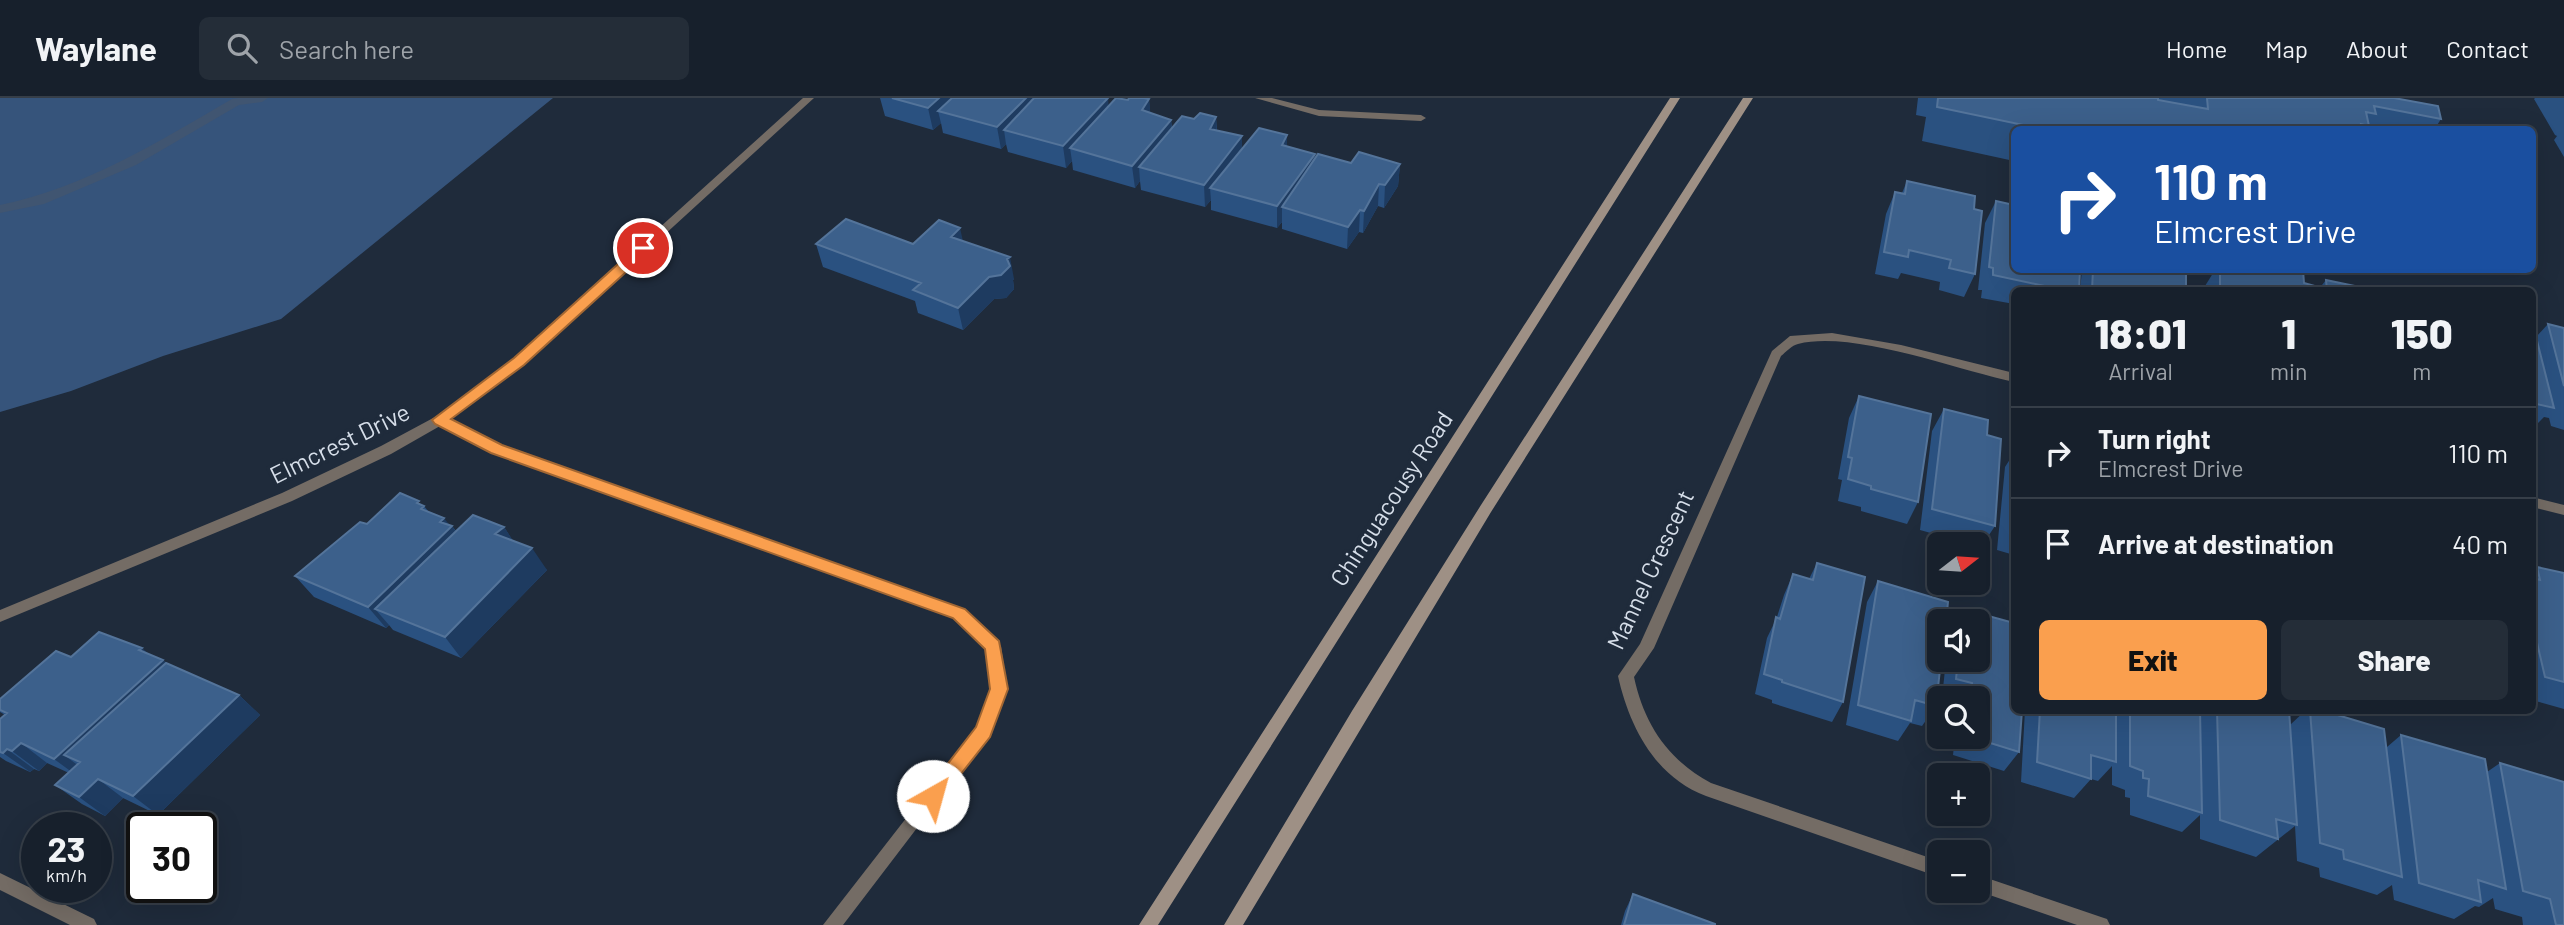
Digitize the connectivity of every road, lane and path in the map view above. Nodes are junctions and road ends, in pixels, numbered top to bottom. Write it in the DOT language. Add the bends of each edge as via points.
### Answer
graph roads {
  1 [pos="809,98"];
  2 [pos="1260,98"];
  3 [pos="1675,98"];
  4 [pos="1748,98"];
  5 [pos="1421,118"];
  6 [pos="2011,377"];
  7 [pos="440,420"];
  8 [pos="2536,503"];
  9 [pos="2564,510"];
  10 [pos="0,616"];
  11 [pos="1927,865"];
  12 [pos="0,881"];
  13 [pos="1990,887"];
  14 [pos="88,925"];
  15 [pos="832,925"];
  16 [pos="1148,925"];
  17 [pos="1233,925"];
  18 [pos="2101,925"];
  1 -- 7 [label="street, Elmcrest Drive" via="519,361"];
  2 -- 5 [label="street" via="1319,113"];
  3 -- 16 [label="main road, Chinguacousy Road"];
  4 -- 17 [label="main road" via="1355,718"];
  6 -- 11 [label="street, Mannel Crescent" via="1871,344 1829,337 1794,339 1776,354 1646,648 1626,676 1630,699 1653,743 1677,771 1706,789"];
  7 -- 10 [label="street, Elmcrest Drive" via="287,496"];
  7 -- 15 [label="street" via="496,449 959,614 993,646 999,689 983,731"];
  8 -- 9 [label="street"];
  12 -- 14 [label="street"];
  13 -- 18 [label="street"];
}
